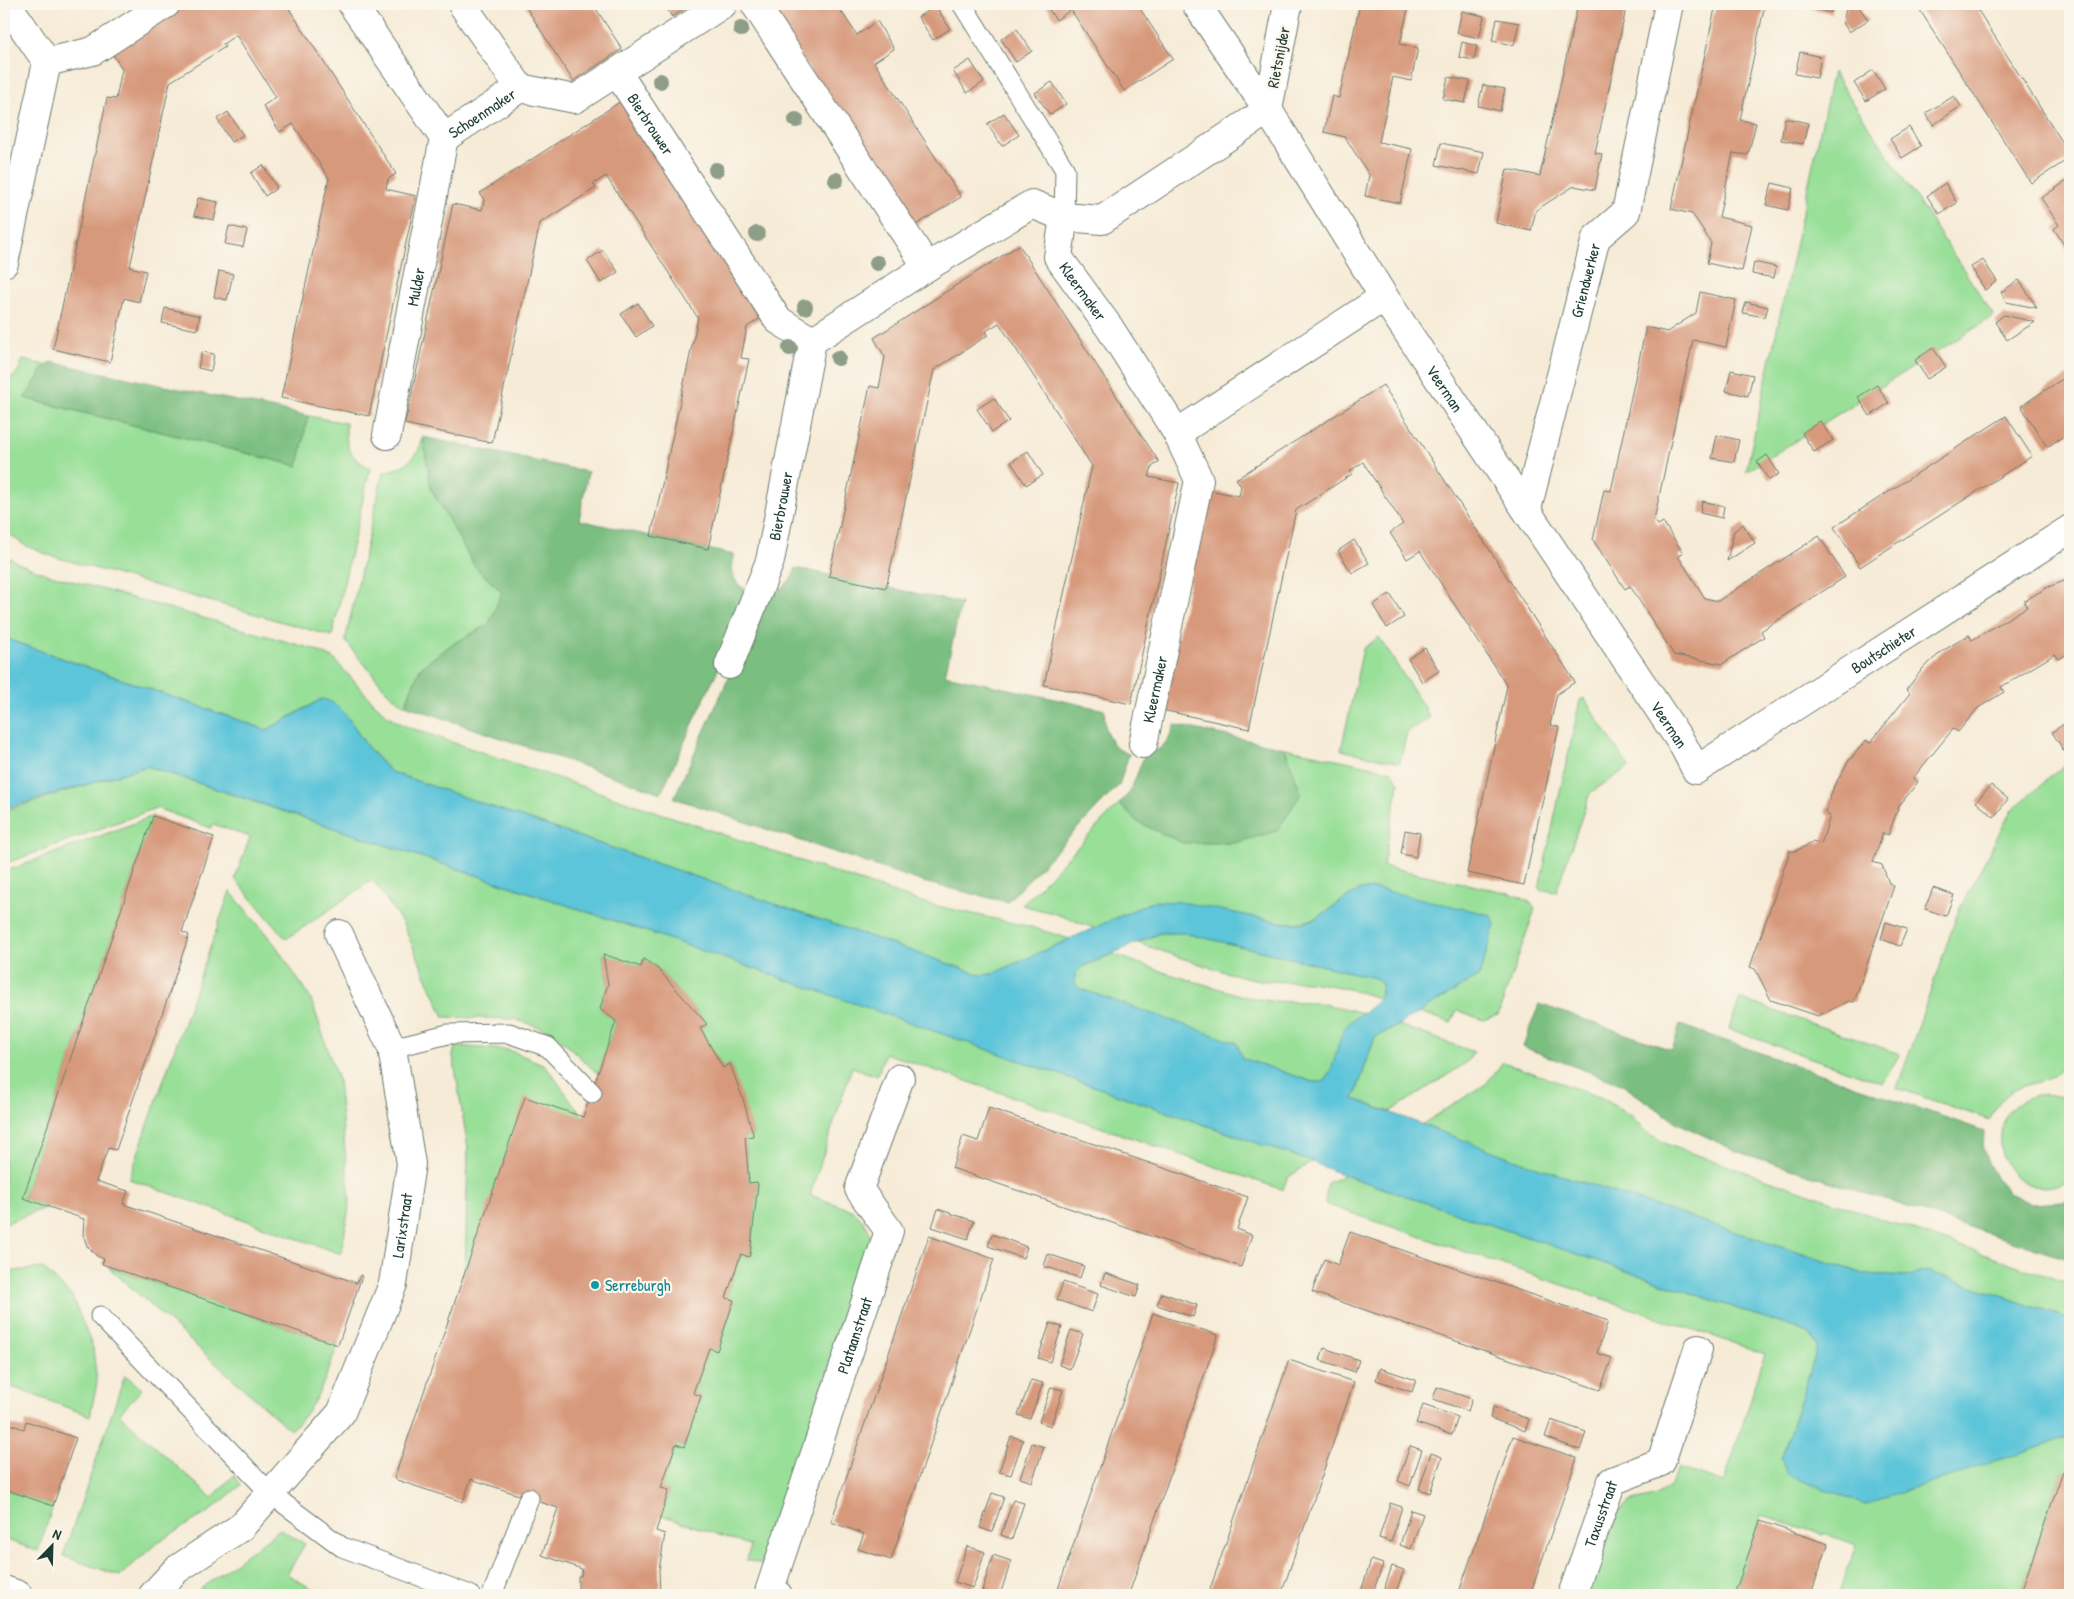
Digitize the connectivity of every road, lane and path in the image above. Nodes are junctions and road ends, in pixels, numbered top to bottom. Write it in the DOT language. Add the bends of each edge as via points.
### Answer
graph roads {
  1 [pos="7,4"];
  2 [pos="166,4"];
  3 [pos="352,4"];
  4 [pos="462,4"];
  5 [pos="723,4"];
  6 [pos="755,4"];
  7 [pos="962,4"];
  8 [pos="1196,4"];
  9 [pos="1288,4"];
  10 [pos="1669,4"];
  11 [pos="47,62"];
  12 [pos="616,72"];
  13 [pos="520,88"];
  14 [pos="1268,110"];
  15 [pos="444,138"];
  16 [pos="1064,217"];
  17 [pos="4,263"];
  18 [pos="927,266"];
  19 [pos="1384,296"];
  20 [pos="812,341"];
  21 [pos="1177,433"];
  22 [pos="388,435"];
  23 [pos="1527,509"];
  24 [pos="2070,529"];
  25 [pos="729,665"];
  26 [pos="1143,744"];
  27 [pos="1696,770"];
  28 [pos="339,934"];
  29 [pos="392,1048"];
  30 [pos="900,1078"];
  31 [pos="592,1093"];
  32 [pos="100,1316"];
  33 [pos="1698,1349"];
  34 [pos="271,1494"];
  35 [pos="529,1498"];
  36 [pos="4,1590"];
  37 [pos="18,1595"];
  38 [pos="153,1595"];
  39 [pos="470,1595"];
  40 [pos="492,1595"];
  41 [pos="778,1595"];
  42 [pos="1572,1595"];
  1 -- 11 [label="street"];
  2 -- 11 [label="street" via="93,51"];
  3 -- 15 [label="street, Schoenmaker"];
  4 -- 13 [label="street, Schoenmaker"];
  5 -- 12 [label="street"];
  6 -- 18 [label="street"];
  7 -- 16 [label="lane" via="1066,170"];
  8 -- 14 [label="street, Veerman"];
  9 -- 14 [label="street, Rietsnijder"];
  10 -- 23 [label="street, Griendwerker" via="1626,212 1596,238"];
  11 -- 17 [label="street"];
  12 -- 13 [label="street" via="575,99"];
  12 -- 20 [label="street, Bierbrouwer" via="778,320"];
  13 -- 15 [label="street, Schoenmaker"];
  14 -- 16 [label="street" via="1102,220"];
  14 -- 19 [label="street, Veerman"];
  15 -- 22 [label="street, Mulder"];
  16 -- 18 [label="street" via="1032,204"];
  16 -- 21 [label="street, Kleermaker" via="1058,258 1109,327"];
  18 -- 20 [label="street"];
  19 -- 21 [label="street"];
  19 -- 23 [label="street, Veerman"];
  20 -- 25 [label="street, Bierbrouwer" via="770,562"];
  21 -- 26 [label="street, Kleermaker" via="1199,480"];
  23 -- 27 [label="street, Veerman"];
  24 -- 27 [label="street, Boutschieter"];
  28 -- 29 [label="street, Larixstraat"];
  29 -- 31 [label="lane" via="448,1034 509,1033 548,1047"];
  29 -- 34 [label="street, Larixstraat" via="411,1164 393,1284 341,1413"];
  30 -- 41 [label="street, Plataanstraat" via="859,1189 889,1230 769,1592"];
  32 -- 34 [label="lane"];
  33 -- 42 [label="street, Taxusstraat" via="1661,1462 1612,1481"];
  34 -- 38 [label="street, Larixstraat" via="241,1527 176,1570"];
  34 -- 39 [label="lane" via="342,1547"];
  35 -- 40 [label="lane"];
  36 -- 37 [label="street"];
}
